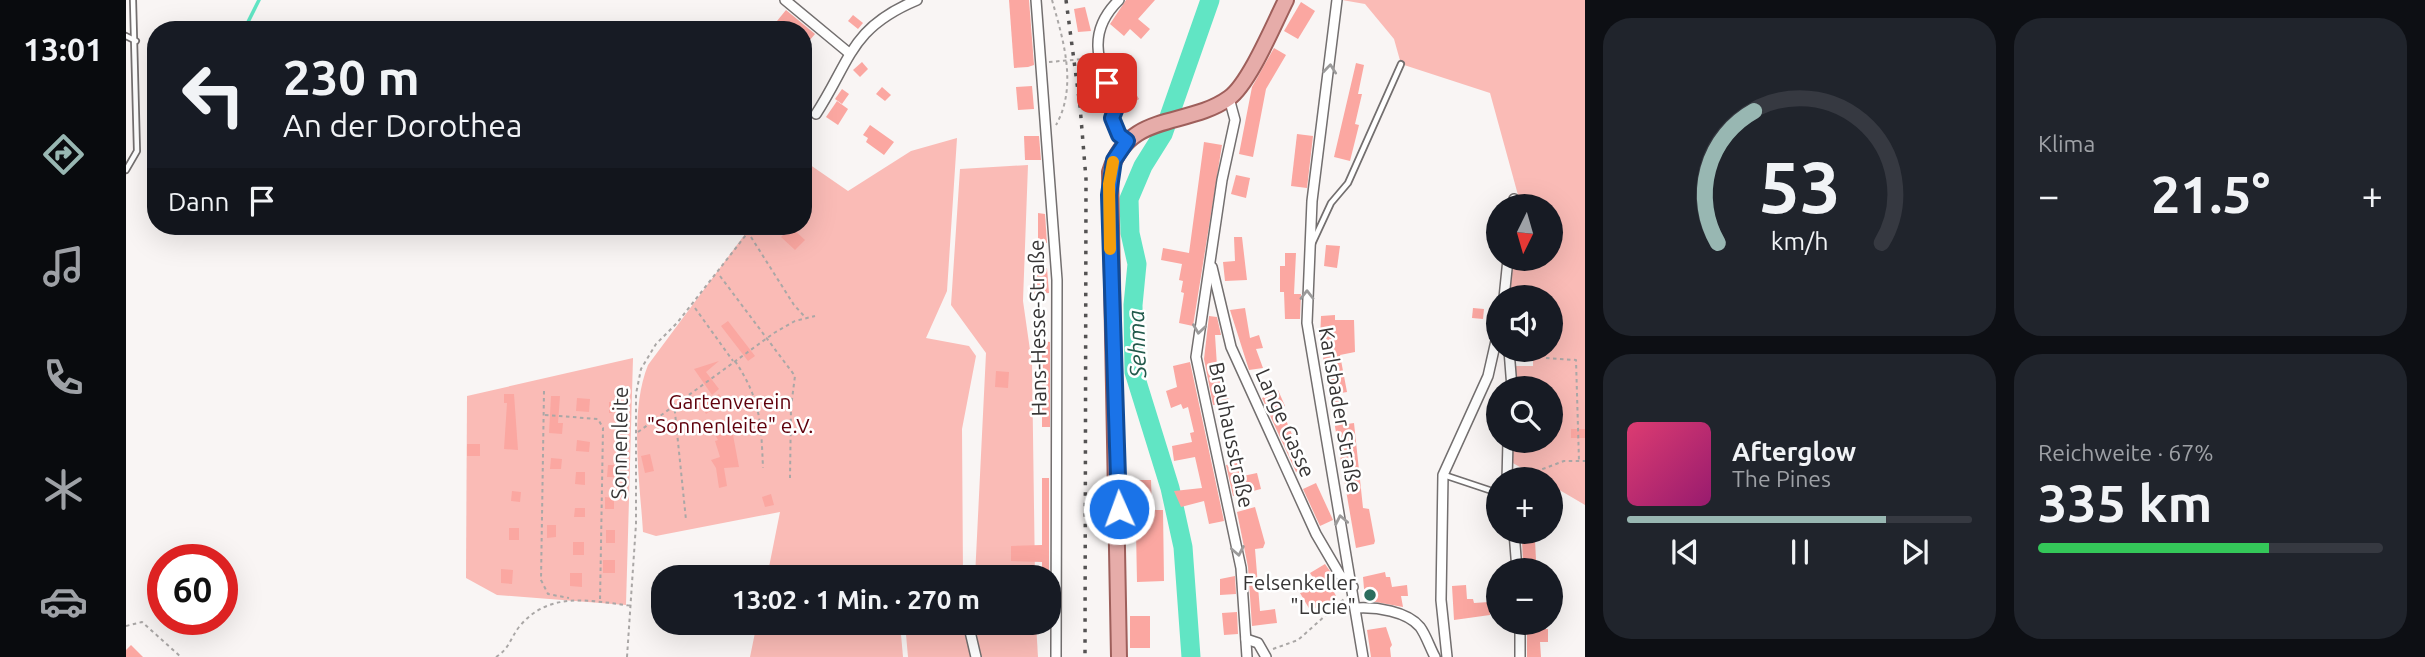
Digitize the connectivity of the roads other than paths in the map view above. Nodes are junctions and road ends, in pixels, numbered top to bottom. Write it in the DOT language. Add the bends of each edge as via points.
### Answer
graph roads {
  1 [pos="133,0"];
  2 [pos="785,0"];
  3 [pos="916,0"];
  4 [pos="1036,0"];
  5 [pos="1119,0"];
  6 [pos="1286,0"];
  7 [pos="1337,0"];
  8 [pos="810,21"];
  9 [pos="812,22"];
  10 [pos="126,36"];
  11 [pos="136,40"];
  12 [pos="849,53"];
  13 [pos="1401,64"];
  14 [pos="1229,98"];
  15 [pos="816,114"];
  16 [pos="1127,141"];
  17 [pos="126,170"];
  18 [pos="1309,251"];
  19 [pos="1211,262"];
  20 [pos="1492,362"];
  21 [pos="1443,475"];
  22 [pos="1486,489"];
  23 [pos="1354,590"];
  24 [pos="1357,608"];
  25 [pos="971,635"];
  26 [pos="1520,635"];
  27 [pos="1246,639"];
  28 [pos="1264,654"];
  29 [pos="976,657"];
  30 [pos="1056,657"];
  31 [pos="1119,657"];
  32 [pos="1247,657"];
  33 [pos="1363,657"];
  34 [pos="1435,657"];
  35 [pos="1447,657"];
  36 [pos="1520,657"];
  1 -- 11 [label="lane"];
  2 -- 8 [label="street"];
  3 -- 12 [label="street" via="878,19"];
  4 -- 30 [label="street, Hans-Hesse-Straße" via="1058,339"];
  5 -- 16 [label="street" via="1107,12 1097,39 1098,59 1116,108 1112,118"];
  6 -- 14 [label="main road" via="1245,79"];
  18 -- 7 [label="street, Karlsbader Straße, one-way"];
  9 -- 12 [label="street"];
  10 -- 11 [label="lane"];
  11 -- 17 [label="lane" via="137,151"];
  12 -- 15 [label="street"];
  13 -- 18 [label="lane" via="1348,183 1331,203"];
  14 -- 16 [label="main road" via="1152,125"];
  14 -- 19 [label="street, Brauhausstraße" via="1235,120"];
  16 -- 31 [label="main road" via="1114,160 1109,195"];
  23 -- 18 [label="street, Karlsbader Straße, one-way" via="1311,360"];
  19 -- 23 [label="street, Lange Gasse" via="1231,347 1316,534"];
  19 -- 27 [label="street, Brauhausstraße, one-way" via="1196,356 1241,568"];
  20 -- 21 [label="street"];
  21 -- 22 [label="lane"];
  21 -- 35 [label="street" via="1441,600"];
  23 -- 24 [label="street, Karlsbader Straße"];
  24 -- 33 [label="street, Karlsbader Straße"];
  24 -- 34 [label="street" via="1407,617 1419,627"];
  25 -- 29 [label="street"];
  26 -- 36 [label="street"];
  27 -- 28 [label="street"];
  27 -- 32 [label="street, Brauhausstraße"];
}
